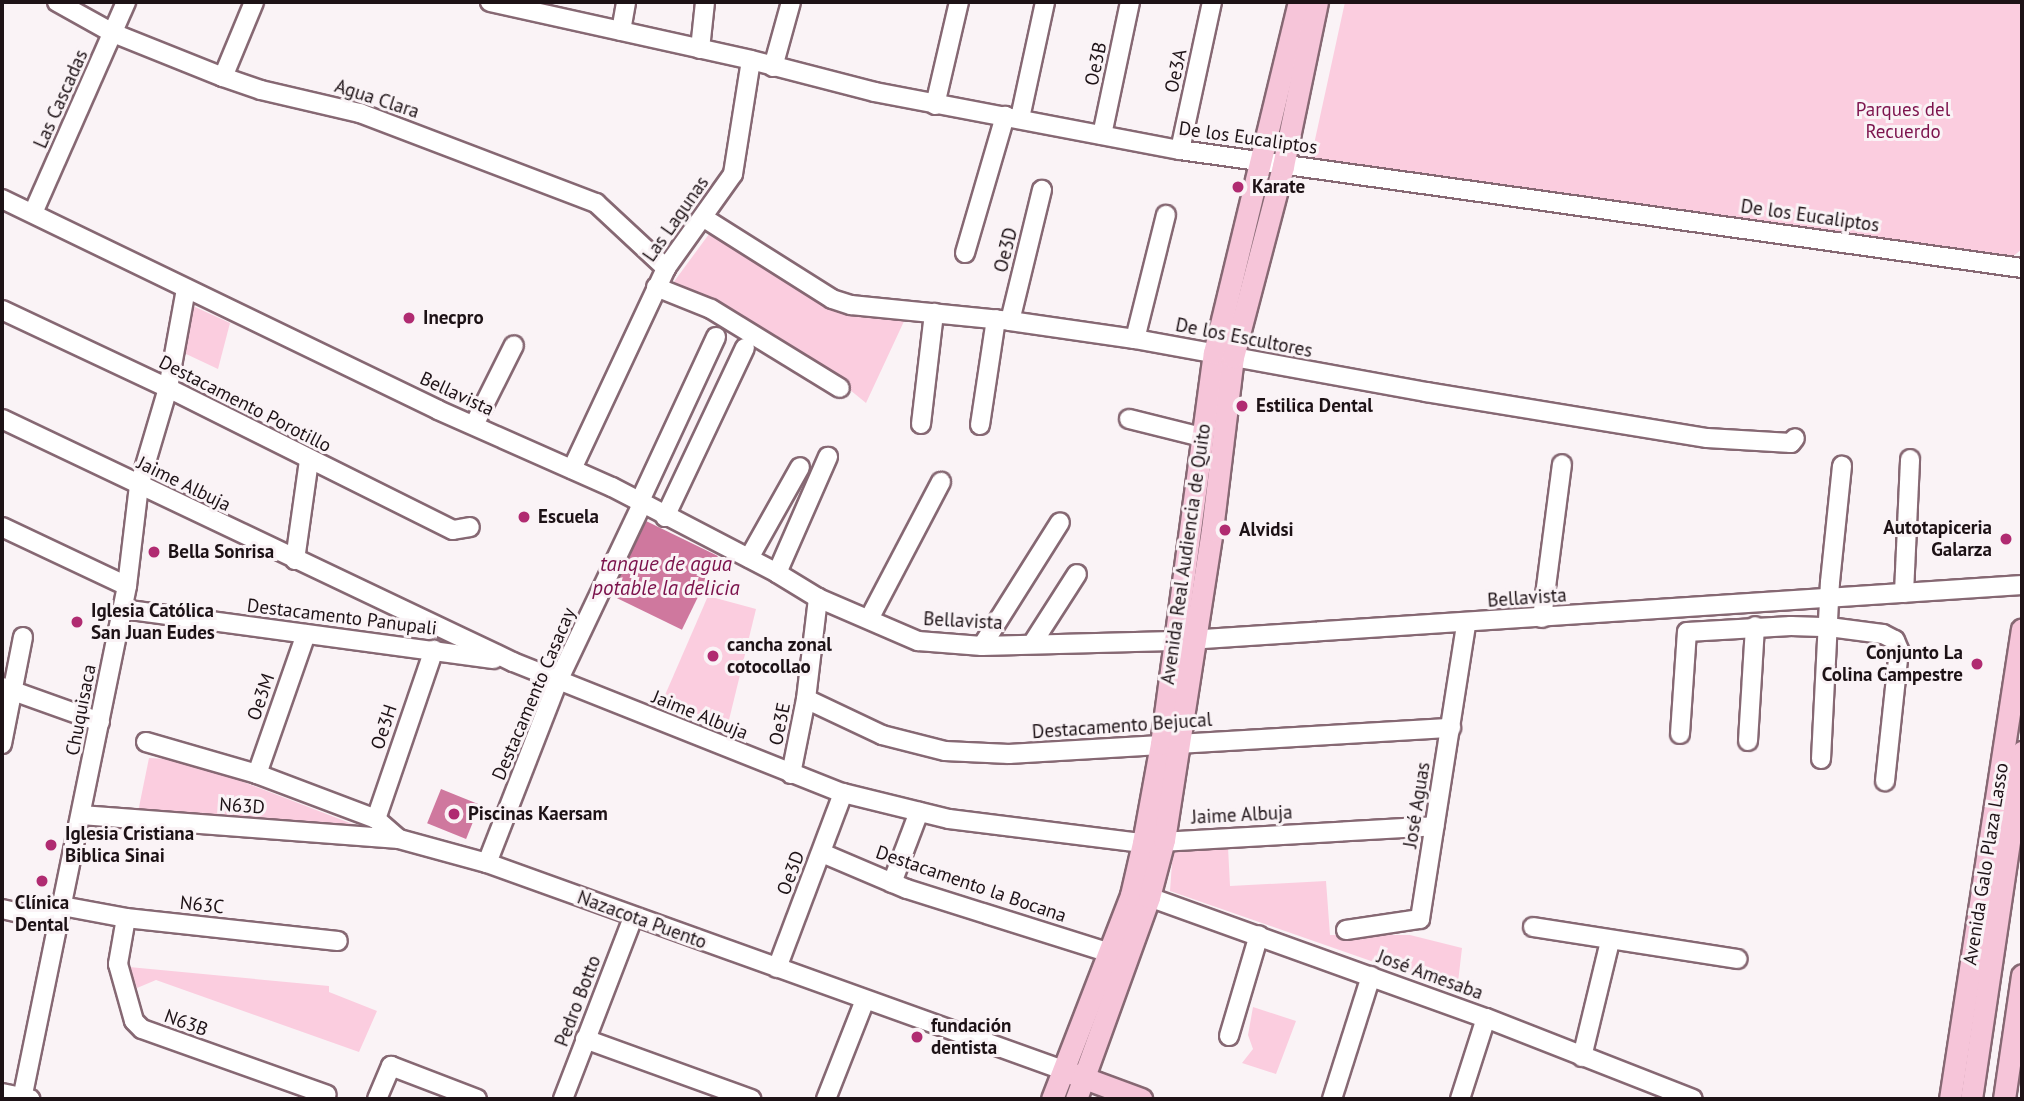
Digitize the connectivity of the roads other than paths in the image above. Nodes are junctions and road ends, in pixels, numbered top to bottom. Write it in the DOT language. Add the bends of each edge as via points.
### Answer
graph roads {
  1 [pos="57,2"];
  2 [pos="126,2"];
  3 [pos="254,2"];
  4 [pos="489,2"];
  5 [pos="626,2"];
  6 [pos="705,2"];
  7 [pos="791,2"];
  8 [pos="959,2"];
  9 [pos="1045,2"];
  10 [pos="1130,2"];
  11 [pos="1212,2"];
  12 [pos="1299,2"];
  13 [pos="1317,2"];
  14 [pos="530,6"];
  15 [pos="621,32"];
  16 [pos="113,33"];
  17 [pos="700,49"];
  18 [pos="751,60"];
  19 [pos="773,66"];
  20 [pos="223,77"];
  21 [pos="935,105"];
  22 [pos="1012,117"];
  23 [pos="1102,135"];
  24 [pos="1180,150"];
  25 [pos="1272,164"];
  26 [pos="1042,190"];
  27 [pos="2,198"];
  28 [pos="33,213"];
  29 [pos="1166,215"];
  30 [pos="704,218"];
  31 [pos="965,253"];
  32 [pos="2018,264"];
  33 [pos="666,268"];
  34 [pos="656,287"];
  35 [pos="186,289"];
  36 [pos="2,310"];
  37 [pos="934,313"];
  38 [pos="1003,320"];
  39 [pos="716,337"];
  40 [pos="1135,338"];
  41 [pos="514,345"];
  42 [pos="745,348"];
  43 [pos="1224,355"];
  44 [pos="168,388"];
  45 [pos="840,388"];
  46 [pos="2,419"];
  47 [pos="1129,419"];
  48 [pos="921,424"];
  49 [pos="474,425"];
  50 [pos="980,425"];
  51 [pos="1202,437"];
  52 [pos="1796,438"];
  53 [pos="828,457"];
  54 [pos="1910,459"];
  55 [pos="309,460"];
  56 [pos="1562,464"];
  57 [pos="1842,466"];
  58 [pos="800,467"];
  59 [pos="572,469"];
  60 [pos="941,482"];
  61 [pos="139,485"];
  62 [pos="641,504"];
  63 [pos="666,517"];
  64 [pos="1060,522"];
  65 [pos="2,527"];
  66 [pos="470,527"];
  67 [pos="748,558"];
  68 [pos="295,560"];
  69 [pos="777,573"];
  70 [pos="1077,574"];
  71 [pos="2022,585"];
  72 [pos="127,586"];
  73 [pos="1904,593"];
  74 [pos="818,598"];
  75 [pos="1830,599"];
  76 [pos="123,609"];
  77 [pos="1542,618"];
  78 [pos="869,619"];
  79 [pos="1466,624"];
  80 [pos="1755,626"];
  81 [pos="1829,627"];
  82 [pos="2022,629"];
  83 [pos="306,634"];
  84 [pos="23,637"];
  85 [pos="1184,640"];
  86 [pos="1032,644"];
  87 [pos="982,646"];
  88 [pos="434,650"];
  89 [pos="513,662"];
  90 [pos="558,681"];
  91 [pos="7,688"];
  92 [pos="806,699"];
  93 [pos="100,722"];
  94 [pos="1451,728"];
  95 [pos="1680,734"];
  96 [pos="1748,741"];
  97 [pos="146,742"];
  98 [pos="1171,743"];
  99 [pos="2,744"];
  100 [pos="2022,752"];
  101 [pos="1821,759"];
  102 [pos="257,774"];
  103 [pos="791,774"];
  104 [pos="1885,781"];
  105 [pos="843,793"];
  106 [pos="919,812"];
  107 [pos="81,815"];
  108 [pos="376,818"];
  109 [pos="1435,827"];
  110 [pos="399,839"];
  111 [pos="2022,839"];
  112 [pos="1164,841"];
  113 [pos="1143,844"];
  114 [pos="822,853"];
  115 [pos="487,863"];
  116 [pos="892,883"];
  117 [pos="1149,897"];
  118 [pos="2,909"];
  119 [pos="61,914"];
  120 [pos="126,918"];
  121 [pos="633,918"];
  122 [pos="1533,928"];
  123 [pos="1346,930"];
  124 [pos="1259,934"];
  125 [pos="338,941"];
  126 [pos="1610,941"];
  127 [pos="1107,951"];
  128 [pos="1738,959"];
  129 [pos="777,968"];
  130 [pos="2022,975"];
  131 [pos="1371,976"];
  132 [pos="2021,999"];
  133 [pos="865,1000"];
  134 [pos="1486,1018"];
  135 [pos="2018,1031"];
  136 [pos="1229,1036"];
  137 [pos="585,1039"];
  138 [pos="1582,1057"];
  139 [pos="1063,1070"];
  140 [pos="1083,1078"];
  141 [pos="1649,1092"];
  142 [pos="2,1093"];
  143 [pos="327,1095"];
  144 [pos="25,1098"];
  145 [pos="1955,1098"];
  146 [pos="377,1099"];
  147 [pos="477,1099"];
  148 [pos="563,1099"];
  149 [pos="751,1099"];
  150 [pos="826,1099"];
  151 [pos="1052,1099"];
  152 [pos="1076,1099"];
  153 [pos="1141,1099"];
  154 [pos="1332,1099"];
  155 [pos="1460,1099"];
  156 [pos="1693,1099"];
  157 [pos="1984,1099"];
  158 [pos="2004,1099"];
  1 -- 16 [label="street, Agua Clara"];
  2 -- 16 [label="street, Las Cascadas"];
  3 -- 20 [label="street"];
  4 -- 14 [label="street, De los Eucaliptos"];
  5 -- 15 [label="street"];
  6 -- 17 [label="street"];
  7 -- 19 [label="street"];
  8 -- 21 [label="street"];
  9 -- 22 [label="street"];
  10 -- 23 [label="street, Oe3B"];
  11 -- 24 [label="street, Oe3A"];
  12 -- 25 [label="main road, Avenida Real Audiencia de Quito"];
  13 -- 25 [label="main road, Avenida Real Audiencia de Quito"];
  14 -- 15 [label="street, De los Eucaliptos"];
  15 -- 17 [label="street, De los Eucaliptos"];
  16 -- 20 [label="street, Agua Clara"];
  16 -- 28 [label="street, Las Cascadas"];
  17 -- 18 [label="street, De los Eucaliptos"];
  18 -- 19 [label="street, De los Eucaliptos"];
  18 -- 30 [label="street, Las Lagunas" via="733,174"];
  19 -- 21 [label="street, De los Eucaliptos"];
  20 -- 33 [label="street, Agua Clara" via="360,113 596,203"];
  21 -- 22 [label="street, De los Eucaliptos"];
  22 -- 23 [label="street, De los Eucaliptos"];
  22 -- 31 [label="street"];
  23 -- 24 [label="street, De los Eucaliptos"];
  24 -- 25 [label="street, De los Eucaliptos"];
  25 -- 32 [label="street, De los Eucaliptos"];
  25 -- 43 [label="main road, Avenida Real Audiencia de Quito"];
  26 -- 38 [label="street, Oe3D"];
  27 -- 28 [label="street, Bellavista"];
  28 -- 35 [label="street, Bellavista"];
  29 -- 40 [label="street"];
  30 -- 33 [label="street, Las Lagunas"];
  30 -- 37 [label="street, De los Escultores" via="832,299"];
  33 -- 34 [label="street, Las Lagunas"];
  34 -- 45 [label="street" via="711,309"];
  34 -- 59 [label="street, Las Lagunas"];
  35 -- 44 [label="street, Chuquisaca"];
  35 -- 49 [label="street, Bellavista"];
  36 -- 44 [label="street, Destacamento Porotillo"];
  37 -- 38 [label="street, De los Escultores"];
  37 -- 48 [label="street"];
  38 -- 40 [label="street, De los Escultores"];
  38 -- 50 [label="street, Oe3D"];
  39 -- 62 [label="street, Destacamento Casacay"];
  40 -- 43 [label="street, De los Escultores"];
  41 -- 49 [label="street"];
  42 -- 63 [label="street"];
  43 -- 51 [label="main road, Avenida Real Audiencia de Quito"];
  43 -- 52 [label="street, De los Escultores" via="1707,438 1791,443"];
  43 -- 85 [label="main road, Avenida Real Audiencia de Quito"];
  44 -- 55 [label="street, Destacamento Porotillo"];
  44 -- 61 [label="street, Chuquisaca"];
  46 -- 61 [label="street, Jaime Albuja"];
  47 -- 51 [label="street"];
  49 -- 59 [label="street, Bellavista"];
  51 -- 85 [label="main road, Avenida Real Audiencia de Quito"];
  53 -- 69 [label="street"];
  54 -- 73 [label="street"];
  55 -- 66 [label="street, Destacamento Porotillo" via="453,530"];
  55 -- 68 [label="street"];
  56 -- 77 [label="street"];
  57 -- 75 [label="street"];
  58 -- 67 [label="street"];
  59 -- 62 [label="street, Bellavista"];
  60 -- 78 [label="street"];
  61 -- 68 [label="street, Jaime Albuja"];
  61 -- 72 [label="street, Chuquisaca"];
  62 -- 63 [label="street, Bellavista"];
  62 -- 90 [label="street, Destacamento Casacay"];
  63 -- 67 [label="street, Bellavista"];
  64 -- 87 [label="street"];
  65 -- 72 [label="street"];
  67 -- 69 [label="street, Bellavista"];
  68 -- 89 [label="street, Jaime Albuja"];
  69 -- 74 [label="street, Bellavista"];
  70 -- 86 [label="street"];
  71 -- 73 [label="street, Bellavista"];
  72 -- 76 [label="street, Chuquisaca"];
  73 -- 75 [label="street, Bellavista"];
  74 -- 78 [label="street, Bellavista"];
  74 -- 92 [label="street, Oe3E"];
  75 -- 77 [label="street, Bellavista"];
  75 -- 81 [label="street"];
  76 -- 83 [label="street, Destacamento Panupali"];
  76 -- 93 [label="street, Chuquisaca"];
  77 -- 79 [label="street, Bellavista"];
  78 -- 87 [label="street, Bellavista" via="918,641"];
  79 -- 85 [label="street, Bellavista"];
  79 -- 94 [label="street, José Aguas"];
  80 -- 81 [label="street"];
  80 -- 95 [label="street" via="1687,632"];
  80 -- 96 [label="street"];
  81 -- 101 [label="street"];
  81 -- 104 [label="street" via="1883,634 1895,640 1899,650"];
  82 -- 145 [label="main road, Avenida Galo Plaza Lasso"];
  83 -- 88 [label="street, Destacamento Panupali"];
  83 -- 102 [label="street, Oe3M"];
  84 -- 91 [label="street"];
  85 -- 86 [label="street, Bellavista"];
  85 -- 98 [label="main road, Avenida Real Audiencia de Quito"];
  86 -- 87 [label="street, Bellavista"];
  88 -- 89 [label="street, Destacamento Panupali"];
  88 -- 108 [label="street, Oe3H"];
  89 -- 90 [label="street, Jaime Albuja"];
  90 -- 103 [label="street, Jaime Albuja"];
  90 -- 115 [label="street, Destacamento Casacay"];
  91 -- 93 [label="street"];
  91 -- 99 [label="street"];
  92 -- 98 [label="street, Destacamento Bejucal" via="881,734 945,751 1009,754"];
  92 -- 103 [label="street, Oe3E"];
  93 -- 107 [label="street, Chuquisaca"];
  94 -- 98 [label="street, Destacamento Bejucal"];
  94 -- 109 [label="street, José Aguas"];
  97 -- 102 [label="street, Nazacota Puento"];
  98 -- 112 [label="main road, Avenida Real Audiencia de Quito"];
  98 -- 113 [label="main road, Avenida Real Audiencia de Quito"];
  100 -- 145 [label="main road, Avenida Galo Plaza Lasso"];
  102 -- 108 [label="street, Nazacota Puento"];
  103 -- 105 [label="street, Jaime Albuja"];
  105 -- 106 [label="street, Jaime Albuja"];
  105 -- 114 [label="street, Oe3D"];
  106 -- 113 [label="street, Jaime Albuja"];
  106 -- 116 [label="street"];
  107 -- 110 [label="street, N63D"];
  107 -- 119 [label="street, Chuquisaca"];
  108 -- 110 [label="street, Nazacota Puento"];
  109 -- 112 [label="street, Jaime Albuja"];
  109 -- 123 [label="street, José Aguas" via="1420,919"];
  110 -- 115 [label="street, Nazacota Puento"];
  111 -- 157 [label="main road, Avenida Galo Plaza Lasso"];
  112 -- 113 [label="street, Jaime Albuja"];
  112 -- 117 [label="main road, Avenida Real Audiencia de Quito"];
  113 -- 127 [label="main road, Avenida Real Audiencia de Quito" via="1130,895"];
  114 -- 116 [label="street, Destacamento la Bocana"];
  114 -- 129 [label="street, Oe3D"];
  115 -- 121 [label="street, Nazacota Puento"];
  116 -- 127 [label="street, Destacamento la Bocana"];
  117 -- 124 [label="street, José Amesaba"];
  117 -- 140 [label="main road, Avenida Real Audiencia de Quito"];
  118 -- 119 [label="street, N63C"];
  119 -- 120 [label="street, N63C"];
  119 -- 144 [label="street, Chuquisaca"];
  120 -- 125 [label="street, N63C"];
  120 -- 143 [label="street, N63B" via="118,964 134,1021 142,1029"];
  121 -- 129 [label="street, Nazacota Puento"];
  121 -- 137 [label="street, Pedro Botto"];
  122 -- 126 [label="street"];
  124 -- 131 [label="street, José Amesaba"];
  124 -- 136 [label="street"];
  126 -- 128 [label="street"];
  126 -- 138 [label="street"];
  127 -- 139 [label="main road, Avenida Real Audiencia de Quito"];
  129 -- 133 [label="street, Nazacota Puento"];
  130 -- 132 [label="main road"];
  131 -- 134 [label="street, José Amesaba"];
  131 -- 154 [label="street"];
  132 -- 135 [label="main road"];
  133 -- 139 [label="street, Nazacota Puento"];
  133 -- 150 [label="street"];
  134 -- 138 [label="street, José Amesaba"];
  134 -- 155 [label="street"];
  135 -- 158 [label="main road"];
  137 -- 148 [label="street, Pedro Botto"];
  137 -- 149 [label="street"];
  138 -- 141 [label="street, José Amesaba"];
  139 -- 140 [label="main road, Nazacota Puento"];
  139 -- 151 [label="main road, Avenida Real Audiencia de Quito"];
  140 -- 152 [label="main road, Avenida Real Audiencia de Quito"];
  140 -- 153 [label="main road, Nazacota Puento"];
  141 -- 156 [label="street, José Amesaba"];
  142 -- 144 [label="street"];
  146 -- 147 [label="street" via="391,1066"];
}
